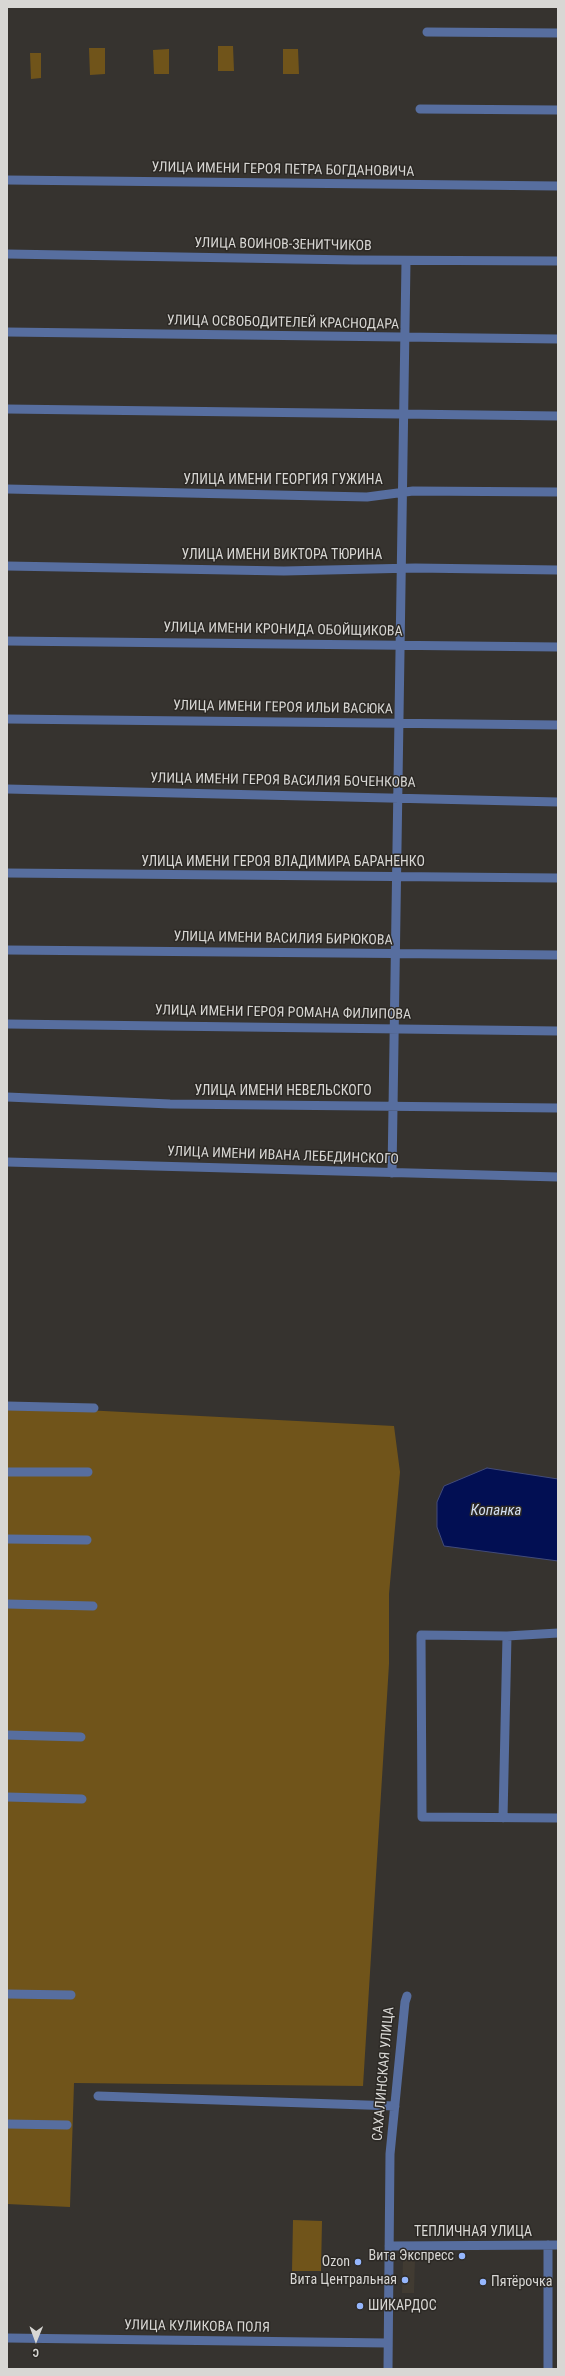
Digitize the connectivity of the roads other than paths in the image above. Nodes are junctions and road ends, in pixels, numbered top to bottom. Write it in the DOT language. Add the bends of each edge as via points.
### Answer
graph roads {
  1 [pos="427,32"];
  2 [pos="558,33"];
  3 [pos="420,109"];
  4 [pos="558,110"];
  5 [pos="7,180"];
  6 [pos="558,186"];
  7 [pos="7,254"];
  8 [pos="406,261"];
  9 [pos="558,261"];
  10 [pos="7,332"];
  11 [pos="405,339"];
  12 [pos="558,339"];
  13 [pos="7,409"];
  14 [pos="404,414"];
  15 [pos="558,416"];
  16 [pos="7,489"];
  17 [pos="558,492"];
  18 [pos="403,493"];
  19 [pos="7,566"];
  20 [pos="401,569"];
  21 [pos="558,570"];
  22 [pos="7,641"];
  23 [pos="400,645"];
  24 [pos="558,647"];
  25 [pos="7,719"];
  26 [pos="399,723"];
  27 [pos="558,725"];
  28 [pos="7,789"];
  29 [pos="398,798"];
  30 [pos="558,802"];
  31 [pos="7,873"];
  32 [pos="397,876"];
  33 [pos="558,878"];
  34 [pos="7,950"];
  35 [pos="396,954"];
  36 [pos="558,955"];
  37 [pos="7,1024"];
  38 [pos="394,1029"];
  39 [pos="558,1031"];
  40 [pos="7,1097"];
  41 [pos="392,1106"];
  42 [pos="558,1108"];
  43 [pos="7,1162"];
  44 [pos="392,1173"];
  45 [pos="558,1177"];
  46 [pos="7,1406"];
  47 [pos="94,1408"];
  48 [pos="7,1472"];
  49 [pos="88,1472"];
  50 [pos="7,1539"];
  51 [pos="87,1540"];
  52 [pos="7,1604"];
  53 [pos="93,1606"];
  54 [pos="558,1633"];
  55 [pos="507,1636"];
  56 [pos="7,1736"];
  57 [pos="81,1737"];
  58 [pos="7,1797"];
  59 [pos="82,1799"];
  60 [pos="503,1818"];
  61 [pos="558,1818"];
  62 [pos="7,1994"];
  63 [pos="71,1995"];
  64 [pos="407,1996"];
  65 [pos="98,2096"];
  66 [pos="395,2106"];
  67 [pos="7,2124"];
  68 [pos="67,2125"];
  69 [pos="548,2245"];
  70 [pos="558,2245"];
  71 [pos="389,2246"];
  72 [pos="7,2338"];
  73 [pos="387,2343"];
  74 [pos="388,2369"];
  75 [pos="548,2369"];
  1 -- 2 [label="street"];
  3 -- 4 [label="street"];
  5 -- 6 [label="street, УЛИЦА ИМЕНИ ГЕРОЯ ПЕТРА БОГДАНОВИЧА"];
  7 -- 8 [label="street, УЛИЦА ВОИНОВ-ЗЕНИТЧИКОВ"];
  8 -- 9 [label="street, УЛИЦА ВОИНОВ-ЗЕНИТЧИКОВ"];
  8 -- 11 [label="street"];
  10 -- 11 [label="street, УЛИЦА ОСВОБОДИТЕЛЕЙ КРАСНОДАРА"];
  11 -- 12 [label="street, УЛИЦА ОСВОБОДИТЕЛЕЙ КРАСНОДАРА"];
  11 -- 14 [label="street"];
  13 -- 14 [label="street"];
  14 -- 15 [label="street"];
  14 -- 18 [label="street"];
  16 -- 18 [label="street, УЛИЦА ИМЕНИ ГЕОРГИЯ ГУЖИНА" via="367,497"];
  17 -- 18 [label="street, УЛИЦА ИМЕНИ ГЕОРГИЯ ГУЖИНА"];
  18 -- 20 [label="street"];
  19 -- 20 [label="street, УЛИЦА ИМЕНИ ВИКТОРА ТЮРИНА" via="284,571"];
  20 -- 21 [label="street, УЛИЦА ИМЕНИ ВИКТОРА ТЮРИНА"];
  20 -- 23 [label="street"];
  22 -- 23 [label="street, УЛИЦА ИМЕНИ КРОНИДА ОБОЙЩИКОВА"];
  23 -- 24 [label="street, УЛИЦА ИМЕНИ КРОНИДА ОБОЙЩИКОВА"];
  23 -- 26 [label="street"];
  25 -- 26 [label="street, УЛИЦА ИМЕНИ ГЕРОЯ ИЛЬИ ВАСЮКА"];
  26 -- 27 [label="street, УЛИЦА ИМЕНИ ГЕРОЯ ИЛЬИ ВАСЮКА"];
  26 -- 29 [label="street"];
  28 -- 29 [label="street, УЛИЦА ИМЕНИ ГЕРОЯ ВАСИЛИЯ БОЧЕНКОВА"];
  29 -- 30 [label="street, УЛИЦА ИМЕНИ ГЕРОЯ ВАСИЛИЯ БОЧЕНКОВА"];
  29 -- 32 [label="street"];
  31 -- 32 [label="street, УЛИЦА ИМЕНИ ГЕРОЯ ВЛАДИМИРА БАРАНЕНКО"];
  32 -- 33 [label="street, УЛИЦА ИМЕНИ ГЕРОЯ ВЛАДИМИРА БАРАНЕНКО"];
  32 -- 35 [label="street"];
  34 -- 35 [label="street, УЛИЦА ИМЕНИ ВАСИЛИЯ БИРЮКОВА"];
  35 -- 36 [label="street, УЛИЦА ИМЕНИ ВАСИЛИЯ БИРЮКОВА"];
  35 -- 38 [label="street"];
  37 -- 38 [label="street, УЛИЦА ИМЕНИ ГЕРОЯ РОМАНА ФИЛИПОВА"];
  38 -- 39 [label="street, УЛИЦА ИМЕНИ ГЕРОЯ РОМАНА ФИЛИПОВА"];
  38 -- 41 [label="street"];
  40 -- 41 [label="street, УЛИЦА ИМЕНИ НЕВЕЛЬСКОГО" via="170,1104"];
  41 -- 42 [label="street, УЛИЦА ИМЕНИ НЕВЕЛЬСКОГО"];
  41 -- 44 [label="street"];
  43 -- 44 [label="street, УЛИЦА ИМЕНИ ИВАНА ЛЕБЕДИНСКОГО"];
  44 -- 45 [label="street, УЛИЦА ИМЕНИ ИВАНА ЛЕБЕДИНСКОГО"];
  46 -- 47 [label="street"];
  48 -- 49 [label="street"];
  50 -- 51 [label="street"];
  52 -- 53 [label="street"];
  54 -- 55 [label="street"];
  55 -- 60 [label="street"];
  55 -- 60 [label="street" via="421,1635 422,1817"];
  56 -- 57 [label="street"];
  58 -- 59 [label="street"];
  60 -- 61 [label="street"];
  62 -- 63 [label="street"];
  64 -- 66 [label="street, САХАЛИНСКАЯ УЛИЦА"];
  65 -- 66 [label="street"];
  66 -- 71 [label="street, САХАЛИНСКАЯ УЛИЦА" via="390,2154"];
  67 -- 68 [label="street"];
  69 -- 70 [label="street, ТЕПЛИЧНАЯ УЛИЦА"];
  69 -- 71 [label="street, ТЕПЛИЧНАЯ УЛИЦА"];
  69 -- 75 [label="street"];
  71 -- 73 [label="street, САХАЛИНСКАЯ УЛИЦА"];
  72 -- 73 [label="street, УЛИЦА КУЛИКОВА ПОЛЯ"];
  73 -- 74 [label="street, САХАЛИНСКАЯ УЛИЦА"];
}
